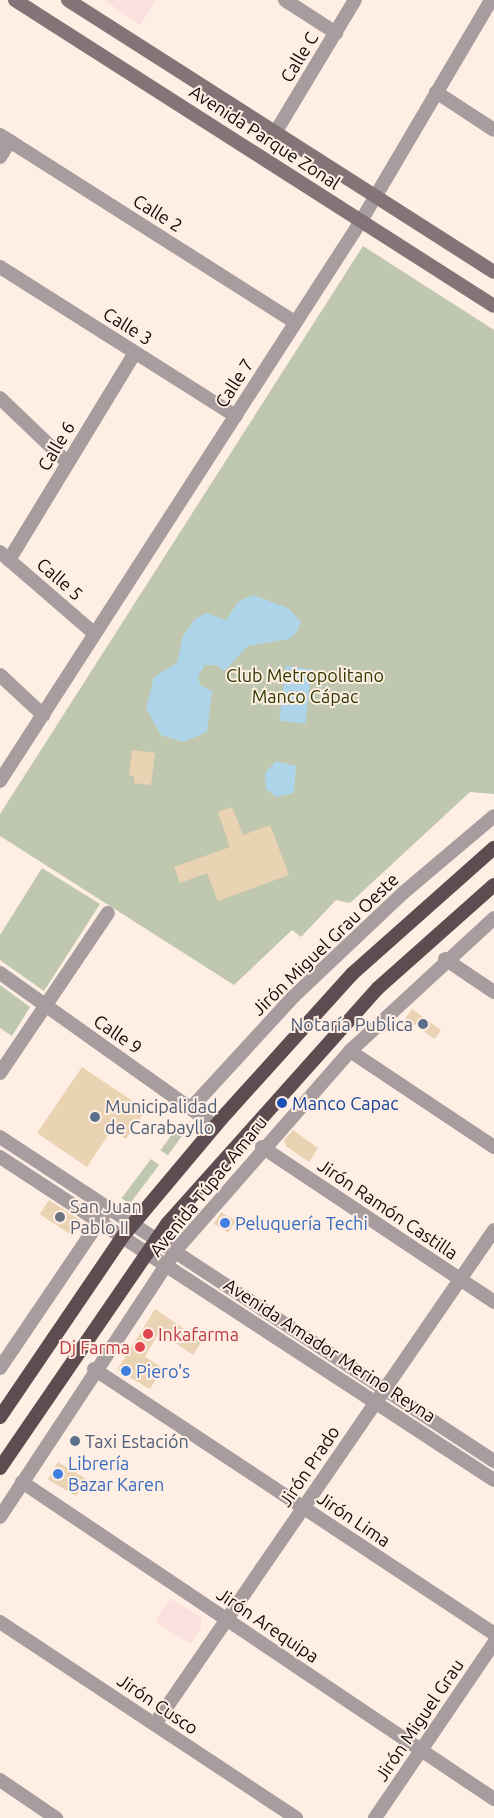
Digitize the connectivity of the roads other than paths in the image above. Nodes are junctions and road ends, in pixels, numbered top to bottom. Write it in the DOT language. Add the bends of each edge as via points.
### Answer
graph roads {
  1 [pos="15,0"];
  2 [pos="68,0"];
  3 [pos="286,0"];
  4 [pos="355,0"];
  5 [pos="491,0"];
  6 [pos="336,33"];
  7 [pos="436,92"];
  8 [pos="494,130"];
  9 [pos="275,132"];
  10 [pos="5,138"];
  11 [pos="0,157"];
  12 [pos="375,196"];
  13 [pos="361,221"];
  14 [pos="0,268"];
  15 [pos="494,272"];
  16 [pos="494,306"];
  17 [pos="295,322"];
  18 [pos="136,353"];
  19 [pos="0,398"];
  20 [pos="236,416"];
  21 [pos="68,463"];
  22 [pos="4,556"];
  23 [pos="95,634"];
  24 [pos="0,675"];
  25 [pos="43,715"];
  26 [pos="0,782"];
  27 [pos="494,816"];
  28 [pos="494,848"];
  29 [pos="494,885"];
  30 [pos="108,913"];
  31 [pos="494,918"];
  32 [pos="445,959"];
  33 [pos="0,973"];
  34 [pos="494,992"];
  35 [pos="45,1006"];
  36 [pos="350,1052"];
  37 [pos="0,1073"];
  38 [pos="191,1108"];
  39 [pos="215,1126"];
  40 [pos="0,1136"];
  41 [pos="262,1147"];
  42 [pos="494,1147"];
  43 [pos="0,1157"];
  44 [pos="109,1207"];
  45 [pos="99,1220"];
  46 [pos="134,1223"];
  47 [pos="494,1230"];
  48 [pos="123,1236"];
  49 [pos="156,1237"];
  50 [pos="146,1250"];
  51 [pos="176,1250"];
  52 [pos="167,1264"];
  53 [pos="460,1279"];
  54 [pos="494,1302"];
  55 [pos="0,1368"];
  56 [pos="94,1369"];
  57 [pos="385,1389"];
  58 [pos="375,1402"];
  59 [pos="0,1418"];
  60 [pos="494,1461"];
  61 [pos="0,1467"];
  62 [pos="494,1480"];
  63 [pos="22,1482"];
  64 [pos="304,1508"];
  65 [pos="0,1517"];
  66 [pos="227,1620"];
  67 [pos="0,1622"];
  68 [pos="494,1634"];
  69 [pos="494,1642"];
  70 [pos="155,1724"];
  71 [pos="421,1750"];
  72 [pos="0,1780"];
  73 [pos="494,1800"];
  74 [pos="56,1818"];
  75 [pos="296,1818"];
  76 [pos="375,1818"];
  1 -- 13 [label="main road, Avenida Parque Zonal"];
  2 -- 9 [label="main road, Avenida Parque Zonal"];
  3 -- 6 [label="street"];
  4 -- 6 [label="street, Calle C"];
  5 -- 7 [label="street, Calle 7"];
  6 -- 9 [label="street, Calle C"];
  7 -- 8 [label="street"];
  7 -- 12 [label="street, Calle 7"];
  9 -- 12 [label="main road, Avenida Parque Zonal"];
  10 -- 11 [label="street"];
  10 -- 17 [label="street, Calle 2"];
  12 -- 13 [label="street, Calle 7"];
  12 -- 15 [label="main road, Avenida Parque Zonal"];
  13 -- 16 [label="main road, Avenida Parque Zonal"];
  13 -- 17 [label="street, Calle 7"];
  14 -- 18 [label="street, Calle 3"];
  17 -- 20 [label="street, Calle 7"];
  18 -- 20 [label="street, Calle 3"];
  18 -- 21 [label="street, Calle 6"];
  19 -- 21 [label="street"];
  20 -- 23 [label="street, Calle 7"];
  21 -- 22 [label="street, Calle 6"];
  22 -- 23 [label="street, Calle 5"];
  23 -- 25 [label="street, Calle 7"];
  24 -- 25 [label="street"];
  25 -- 26 [label="street, Calle 7"];
  27 -- 38 [label="street, Jirón Miguel Grau Oeste" via="403,893 293,997"];
  28 -- 39 [label="highway, Avenida Túpac Amaru" via="352,974"];
  29 -- 49 [label="highway, Avenida Túpac Amaru" via="378,988"];
  30 -- 35 [label="street"];
  31 -- 32 [label="street, Avenida Túpac Amaru"];
  32 -- 34 [label="street"];
  32 -- 36 [label="street, Avenida Túpac Amaru"];
  33 -- 35 [label="street, Calle 9"];
  35 -- 37 [label="street"];
  35 -- 38 [label="street, Calle 9"];
  36 -- 41 [label="street, Avenida Túpac Amaru"];
  36 -- 42 [label="street"];
  38 -- 39 [label="street, Calle 9"];
  39 -- 46 [label="highway, Avenida Túpac Amaru"];
  40 -- 44 [label="street, Avenida Amador Merino Reyna"];
  41 -- 51 [label="street, Avenida Túpac Amaru"];
  41 -- 53 [label="street, Jirón Ramón Castilla"];
  43 -- 45 [label="street, Avenida Amador Merino Reyna"];
  44 -- 45 [label="street"];
  44 -- 46 [label="street, Avenida Amador Merino Reyna"];
  45 -- 48 [label="street, Avenida Amador Merino Reyna"];
  45 -- 55 [label="street"];
  46 -- 48 [label="highway, Avenida Túpac Amaru"];
  46 -- 49 [label="street, Avenida Amador Merino Reyna"];
  47 -- 53 [label="street, Jirón Prado"];
  48 -- 50 [label="street, Avenida Amador Merino Reyna"];
  48 -- 59 [label="highway, Avenida Túpac Amaru"];
  49 -- 50 [label="highway, Avenida Túpac Amaru"];
  49 -- 51 [label="street, Avenida Amador Merino Reyna"];
  50 -- 52 [label="street, Avenida Amador Merino Reyna"];
  50 -- 61 [label="highway, Avenida Túpac Amaru"];
  51 -- 52 [label="street, Avenida Túpac Amaru"];
  51 -- 57 [label="street, Avenida Amador Merino Reyna"];
  52 -- 56 [label="street, Avenida Túpac Amaru"];
  52 -- 58 [label="street, Avenida Amador Merino Reyna"];
  53 -- 54 [label="street, Jirón Ramón Castilla"];
  53 -- 57 [label="street, Jirón Prado"];
  56 -- 63 [label="street, Avenida Túpac Amaru"];
  56 -- 64 [label="street, Jirón Lima"];
  57 -- 58 [label="street, Jirón Prado"];
  57 -- 60 [label="street, Avenida Amador Merino Reyna"];
  58 -- 62 [label="street, Avenida Amador Merino Reyna"];
  58 -- 64 [label="street, Jirón Prado"];
  63 -- 65 [label="street, Avenida Túpac Amaru"];
  63 -- 66 [label="street, Jirón Arequipa"];
  64 -- 66 [label="street, Jirón Prado"];
  64 -- 68 [label="street, Jirón Lima"];
  66 -- 70 [label="street, Jirón Prado"];
  66 -- 71 [label="street, Jirón Arequipa"];
  67 -- 70 [label="street, Jirón Cusco"];
  69 -- 71 [label="street, Jirón Miguel Grau"];
  70 -- 75 [label="street, Jirón Cusco"];
  71 -- 73 [label="street, Jirón Arequipa"];
  71 -- 76 [label="street, Jirón Miguel Grau"];
  72 -- 74 [label="street"];
}
